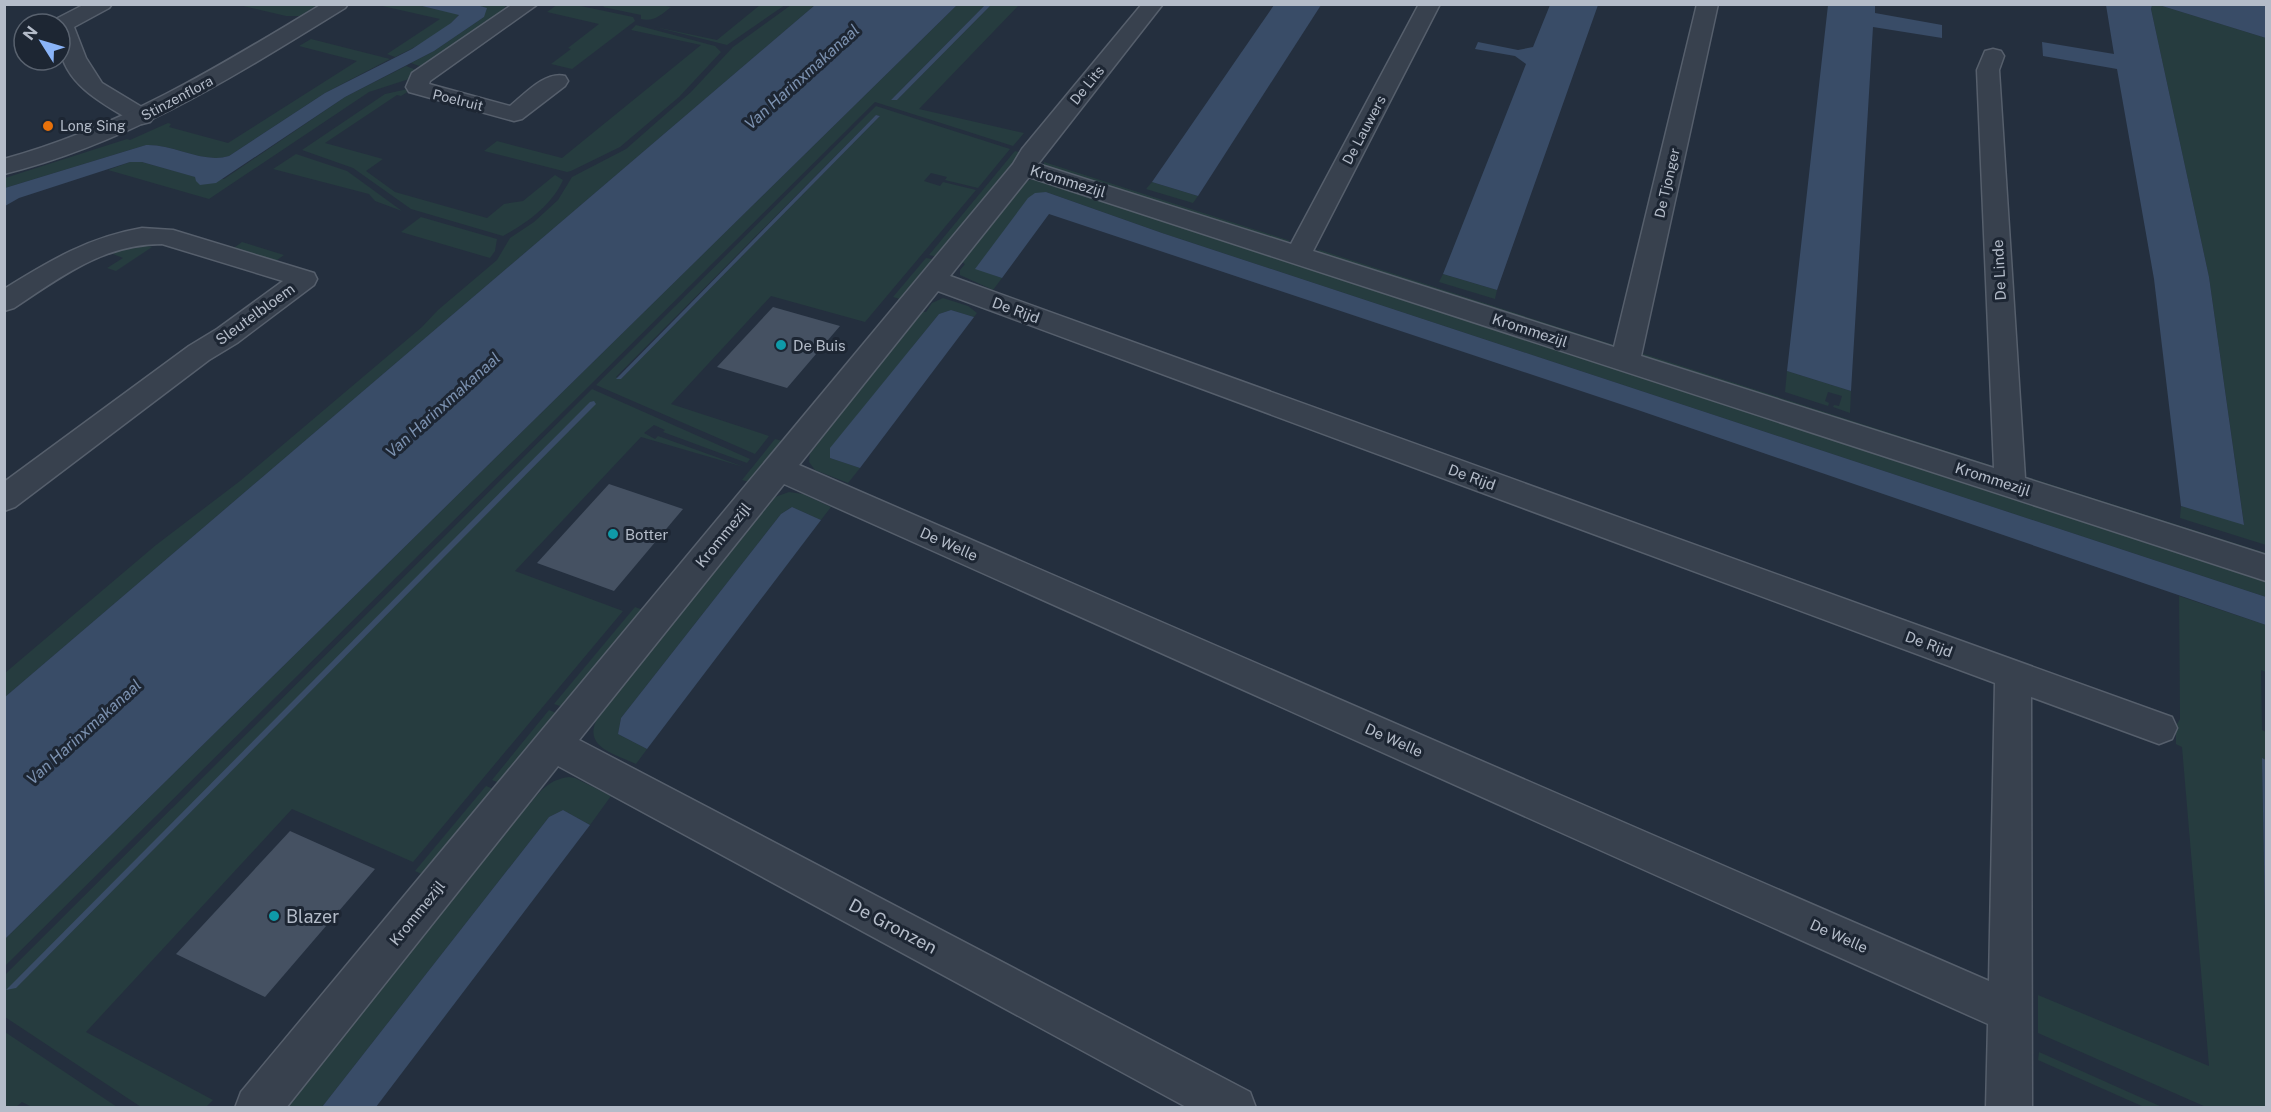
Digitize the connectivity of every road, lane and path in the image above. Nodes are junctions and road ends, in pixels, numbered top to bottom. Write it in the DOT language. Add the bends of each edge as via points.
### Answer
graph roads {
  1 [pos="102,4"];
  2 [pos="338,4"];
  3 [pos="528,4"];
  4 [pos="1153,4"];
  5 [pos="1430,4"];
  6 [pos="1708,4"];
  7 [pos="1994,56"];
  8 [pos="557,81"];
  9 [pos="142,117"];
  10 [pos="4,167"];
  11 [pos="1024,167"];
  12 [pos="1298,255"];
  13 [pos="931,279"];
  14 [pos="4,302"];
  15 [pos="1625,361"];
  16 [pos="777,468"];
  17 [pos="2010,485"];
  18 [pos="4,499"];
  19 [pos="2266,568"];
  20 [pos="2013,675"];
  21 [pos="2159,728"];
  22 [pos="553,745"];
  23 [pos="2011,1012"];
  24 [pos="257,1107"];
  25 [pos="1234,1107"];
  26 [pos="2009,1107"];
  1 -- 9 [label="street" via="62,25 88,82"];
  2 -- 9 [label="street, Stinzenflora"];
  3 -- 8 [label="street, Poelruit" via="420,78 417,87 514,114"];
  4 -- 11 [label="street, De Lits"];
  5 -- 12 [label="street, De Lauwers"];
  6 -- 15 [label="street, De Tjonger"];
  7 -- 17 [label="street, De Linde" via="1988,70"];
  9 -- 10 [label="street, Stinzenflora" via="84,142"];
  11 -- 12 [label="street, Krommezijl"];
  11 -- 13 [label="street, Krommezijl"];
  12 -- 15 [label="street, Krommezijl"];
  13 -- 16 [label="street, Krommezijl"];
  13 -- 20 [label="street, De Rijd"];
  14 -- 18 [label="street, Sleutelbloem" via="84,254 120,239 140,236 164,236 304,279"];
  15 -- 17 [label="street, Krommezijl"];
  16 -- 22 [label="street, Krommezijl"];
  16 -- 23 [label="street, De Welle"];
  17 -- 19 [label="street, Krommezijl"];
  20 -- 21 [label="street, De Rijd"];
  20 -- 23 [label="street"];
  22 -- 24 [label="street, Krommezijl"];
  22 -- 25 [label="street, De Gronzen"];
  23 -- 26 [label="street"];
}
